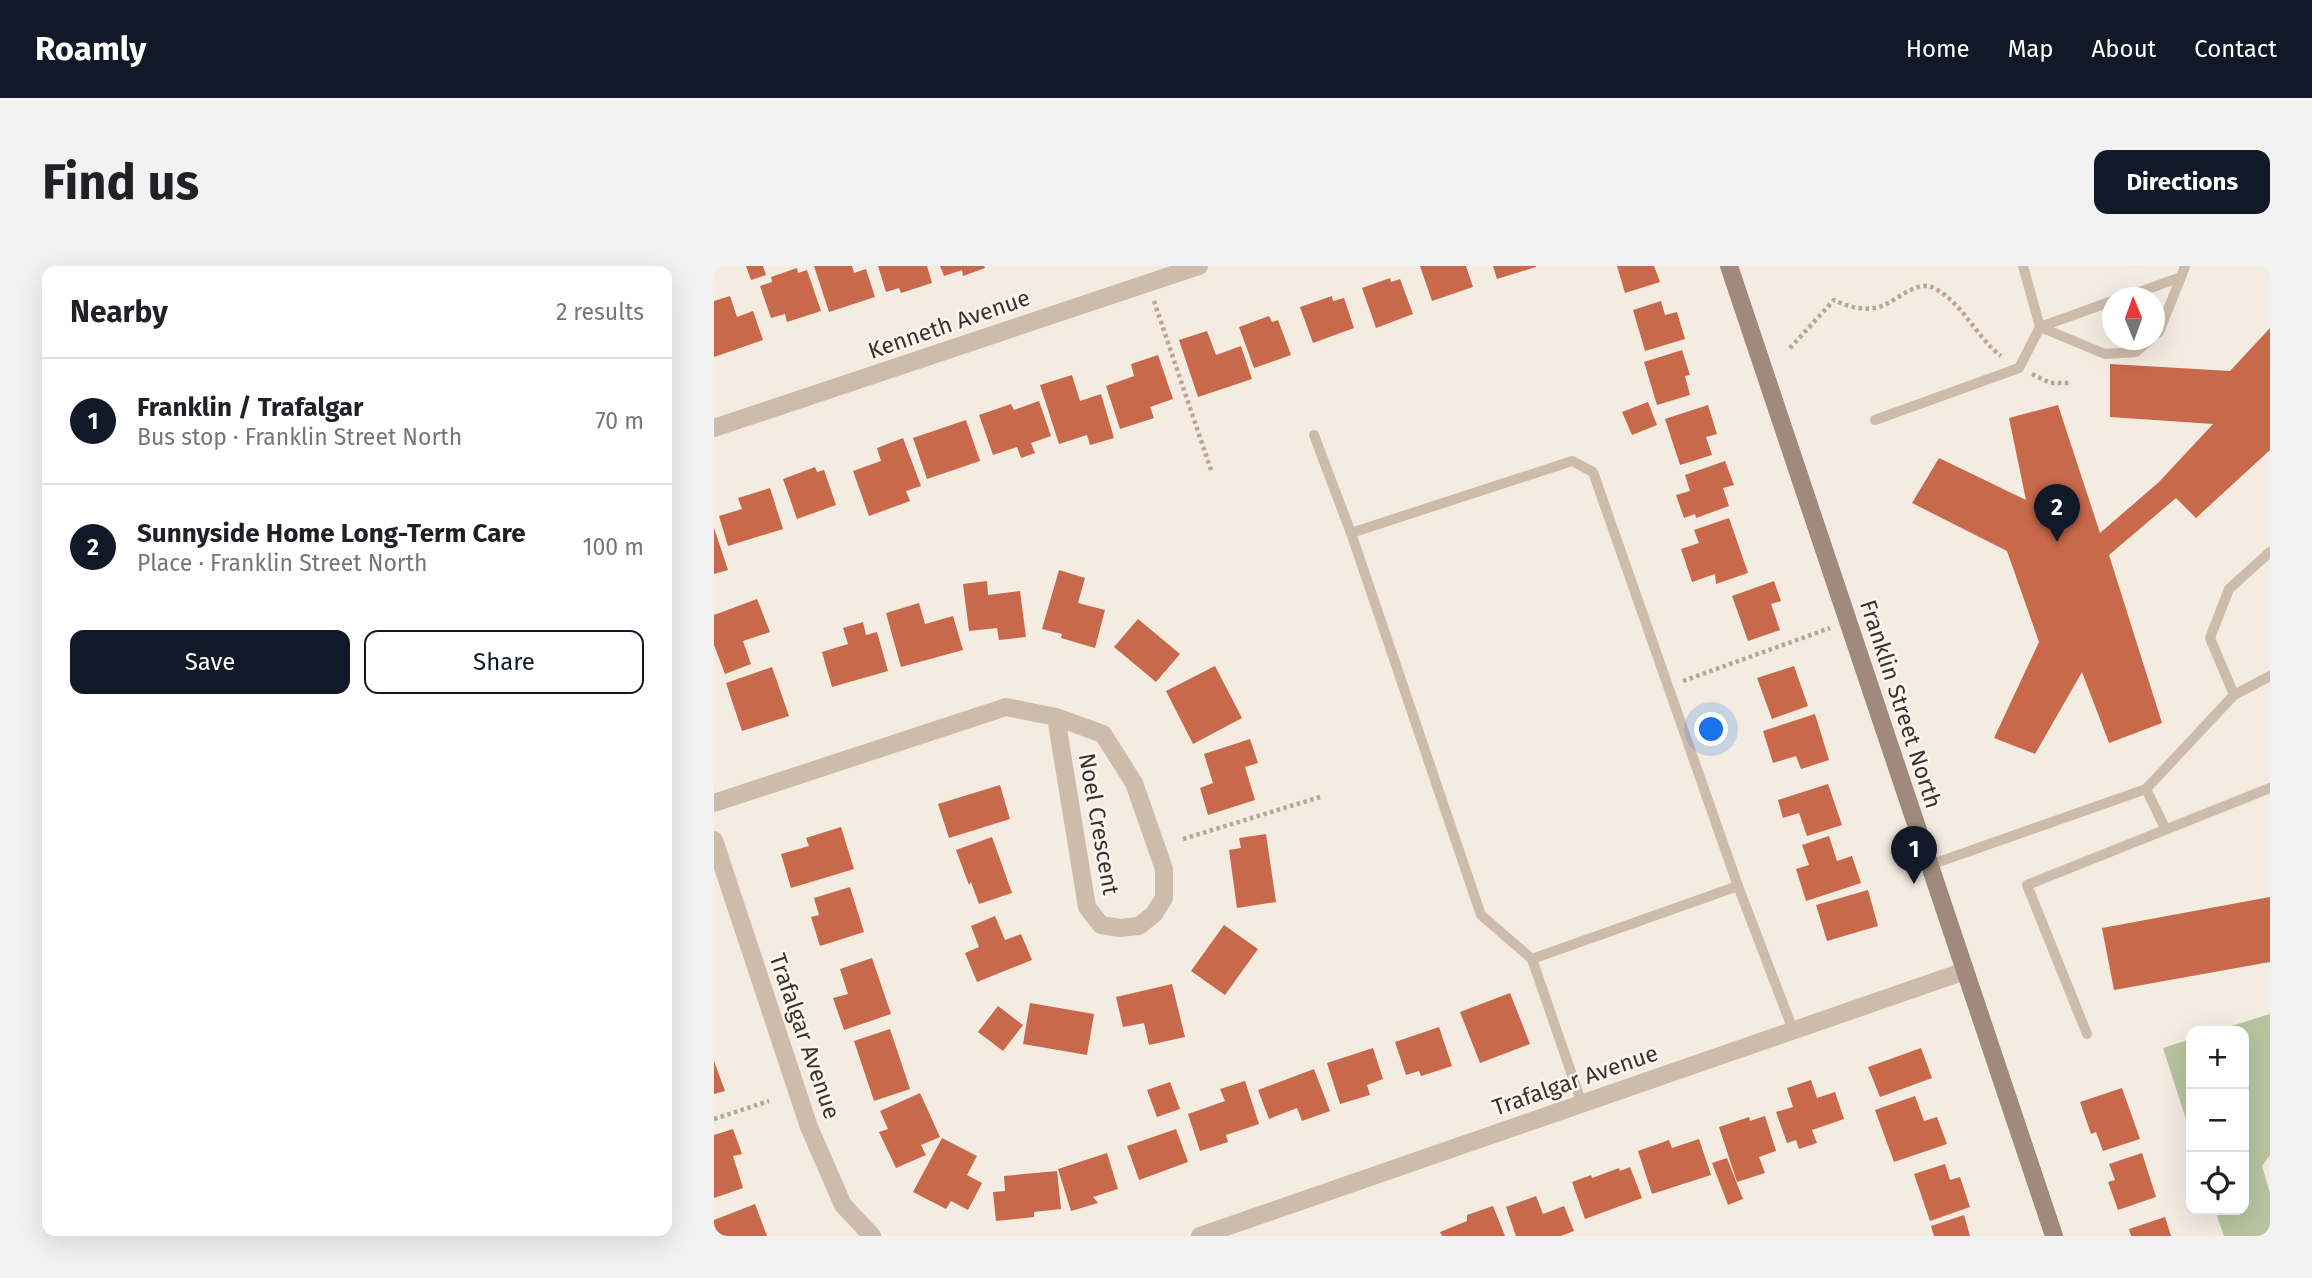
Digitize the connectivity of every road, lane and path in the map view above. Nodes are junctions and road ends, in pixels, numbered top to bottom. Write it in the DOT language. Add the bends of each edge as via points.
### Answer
graph roads {
  1 [pos="1199,266"];
  2 [pos="1729,266"];
  3 [pos="2023,266"];
  4 [pos="2185,266"];
  5 [pos="2181,277"];
  6 [pos="2153,287"];
  7 [pos="1153,296"];
  8 [pos="2102,305"];
  9 [pos="2165,317"];
  10 [pos="2040,327"];
  11 [pos="1790,348"];
  12 [pos="2138,350"];
  13 [pos="2019,368"];
  14 [pos="2072,383"];
  15 [pos="1875,420"];
  16 [pos="714,428"];
  17 [pos="1314,435"];
  18 [pos="1212,473"];
  19 [pos="1351,533"];
  20 [pos="2270,552"];
  21 [pos="1848,622"];
  22 [pos="2270,676"];
  23 [pos="1682,681"];
  24 [pos="2234,695"];
  25 [pos="1056,717"];
  26 [pos="2270,788"];
  27 [pos="2146,789"];
  28 [pos="1320,797"];
  29 [pos="714,803"];
  30 [pos="2165,828"];
  31 [pos="1183,839"];
  32 [pos="714,840"];
  33 [pos="1930,865"];
  34 [pos="1738,886"];
  35 [pos="1532,958"];
  36 [pos="1965,971"];
  37 [pos="1793,1030"];
  38 [pos="2087,1034"];
  39 [pos="769,1101"];
  40 [pos="1582,1104"];
  41 [pos="714,1119"];
  42 [pos="872,1236"];
  43 [pos="1200,1236"];
  44 [pos="2054,1236"];
  1 -- 16 [label="street, Kenneth Avenue"];
  2 -- 21 [label="street, Franklin Street North"];
  3 -- 10 [label="lane"];
  4 -- 5 [label="lane"];
  5 -- 6 [label="lane"];
  5 -- 9 [label="lane"];
  7 -- 18 [label="path"];
  8 -- 10 [label="lane"];
  10 -- 12 [label="lane" via="2105,354"];
  10 -- 13 [label="lane"];
  11 -- 13 [label="path" via="1834,300 1861,309 1880,307 1919,286 1934,287 1953,301 1997,354"];
  13 -- 14 [label="path" via="2050,383"];
  13 -- 15 [label="lane"];
  17 -- 19 [label="lane"];
  19 -- 34 [label="lane" via="1572,461 1592,472"];
  19 -- 35 [label="lane" via="1481,915"];
  20 -- 24 [label="lane" via="2229,589 2210,638"];
  21 -- 23 [label="path"];
  21 -- 33 [label="street, Franklin Street North"];
  22 -- 24 [label="lane"];
  24 -- 27 [label="lane"];
  25 -- 25 [label="street, Noel Crescent" via="1087,907 1101,925 1139,926 1164,898 1164,869 1133,783 1103,734"];
  25 -- 29 [label="street, Noel Crescent" via="1006,707"];
  26 -- 30 [label="lane"];
  27 -- 30 [label="lane"];
  27 -- 33 [label="lane"];
  28 -- 31 [label="path"];
  30 -- 38 [label="lane" via="2027,885"];
  32 -- 42 [label="street, Trafalgar Avenue" via="808,1127 843,1205"];
  33 -- 36 [label="street, Franklin Street North"];
  34 -- 35 [label="lane"];
  34 -- 37 [label="lane"];
  35 -- 40 [label="lane"];
  36 -- 37 [label="street, Trafalgar Avenue"];
  36 -- 44 [label="street, Franklin Street North"];
  37 -- 40 [label="street, Trafalgar Avenue"];
  39 -- 41 [label="path"];
  40 -- 43 [label="street, Trafalgar Avenue"];
}
